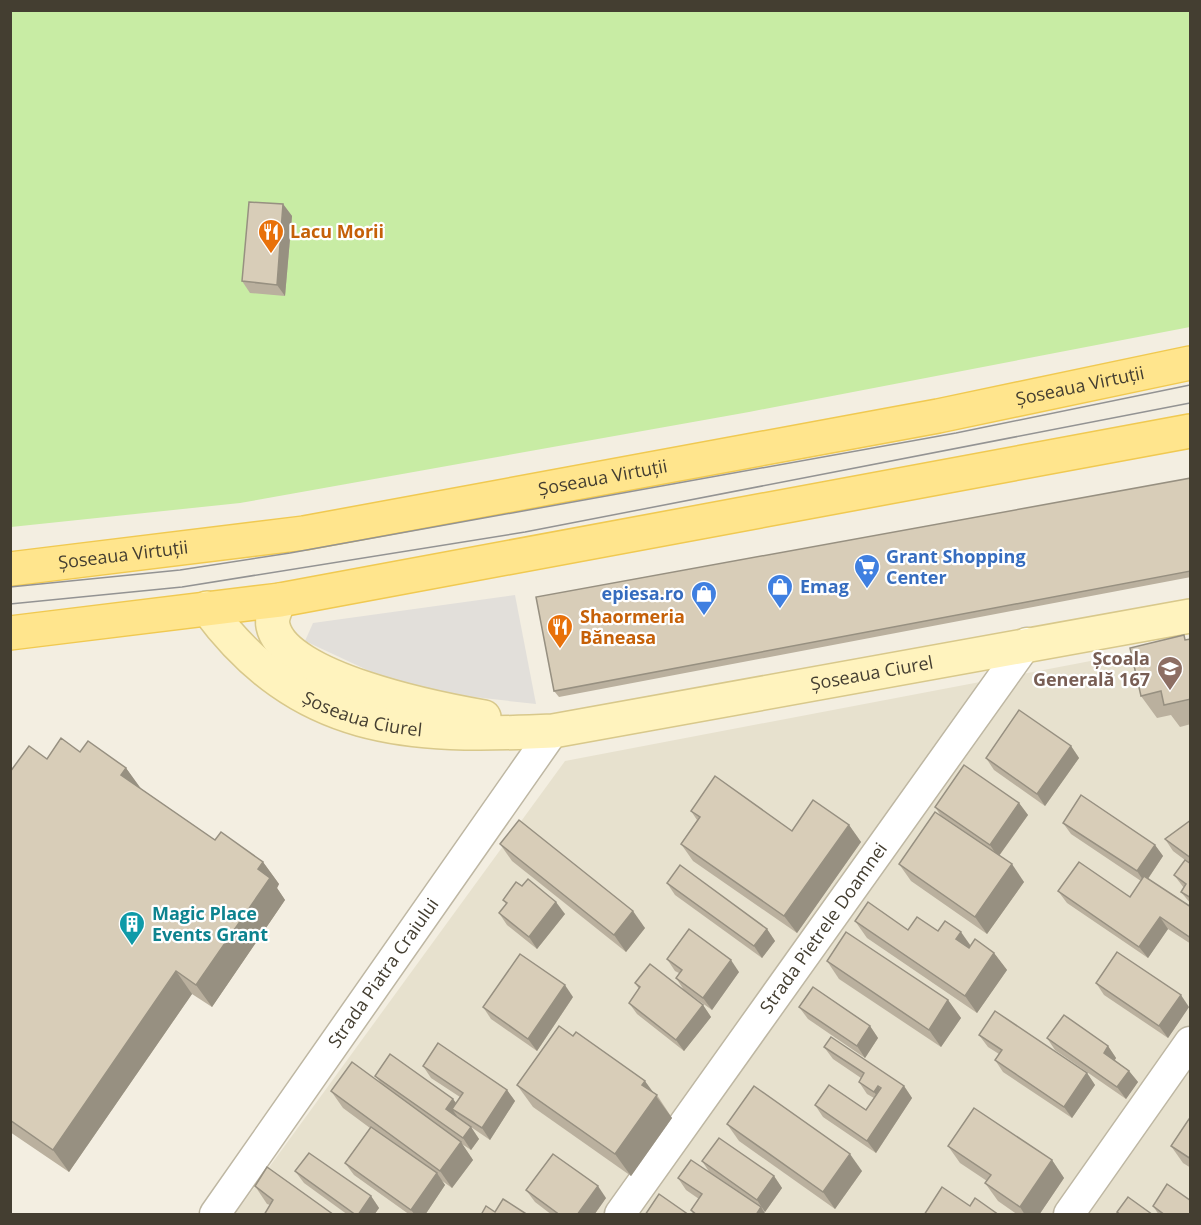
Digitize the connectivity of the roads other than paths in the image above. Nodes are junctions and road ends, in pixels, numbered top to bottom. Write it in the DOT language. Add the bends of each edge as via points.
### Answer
graph roads {
  1 [pos="1191,363"];
  2 [pos="1191,431"];
  3 [pos="10,569"];
  4 [pos="280,600"];
  5 [pos="207,608"];
  6 [pos="1191,616"];
  7 [pos="10,633"];
  8 [pos="1027,643"];
  9 [pos="553,731"];
  10 [pos="1191,1042"];
  11 [pos="215,1215"];
  12 [pos="620,1215"];
  13 [pos="1069,1215"];
  1 -- 3 [label="main road, Șoseaua Virtuții" via="938,416 304,533"];
  2 -- 4 [label="main road"];
  4 -- 5 [label="main road"];
  4 -- 9 [label="street, Șoseaua Ciurel" via="272,623 275,634 294,654 322,671 385,695"];
  5 -- 7 [label="main road"];
  5 -- 9 [label="street, Șoseaua Ciurel" via="229,639 266,674 286,688 336,711 391,727 488,734"];
  6 -- 8 [label="street, Șoseaua Ciurel"];
  8 -- 9 [label="street, Șoseaua Ciurel"];
  8 -- 12 [label="street, Strada Pietrele Doamnei"];
  9 -- 11 [label="street, Strada Piatra Craiului"];
  10 -- 13 [label="street"];
}
